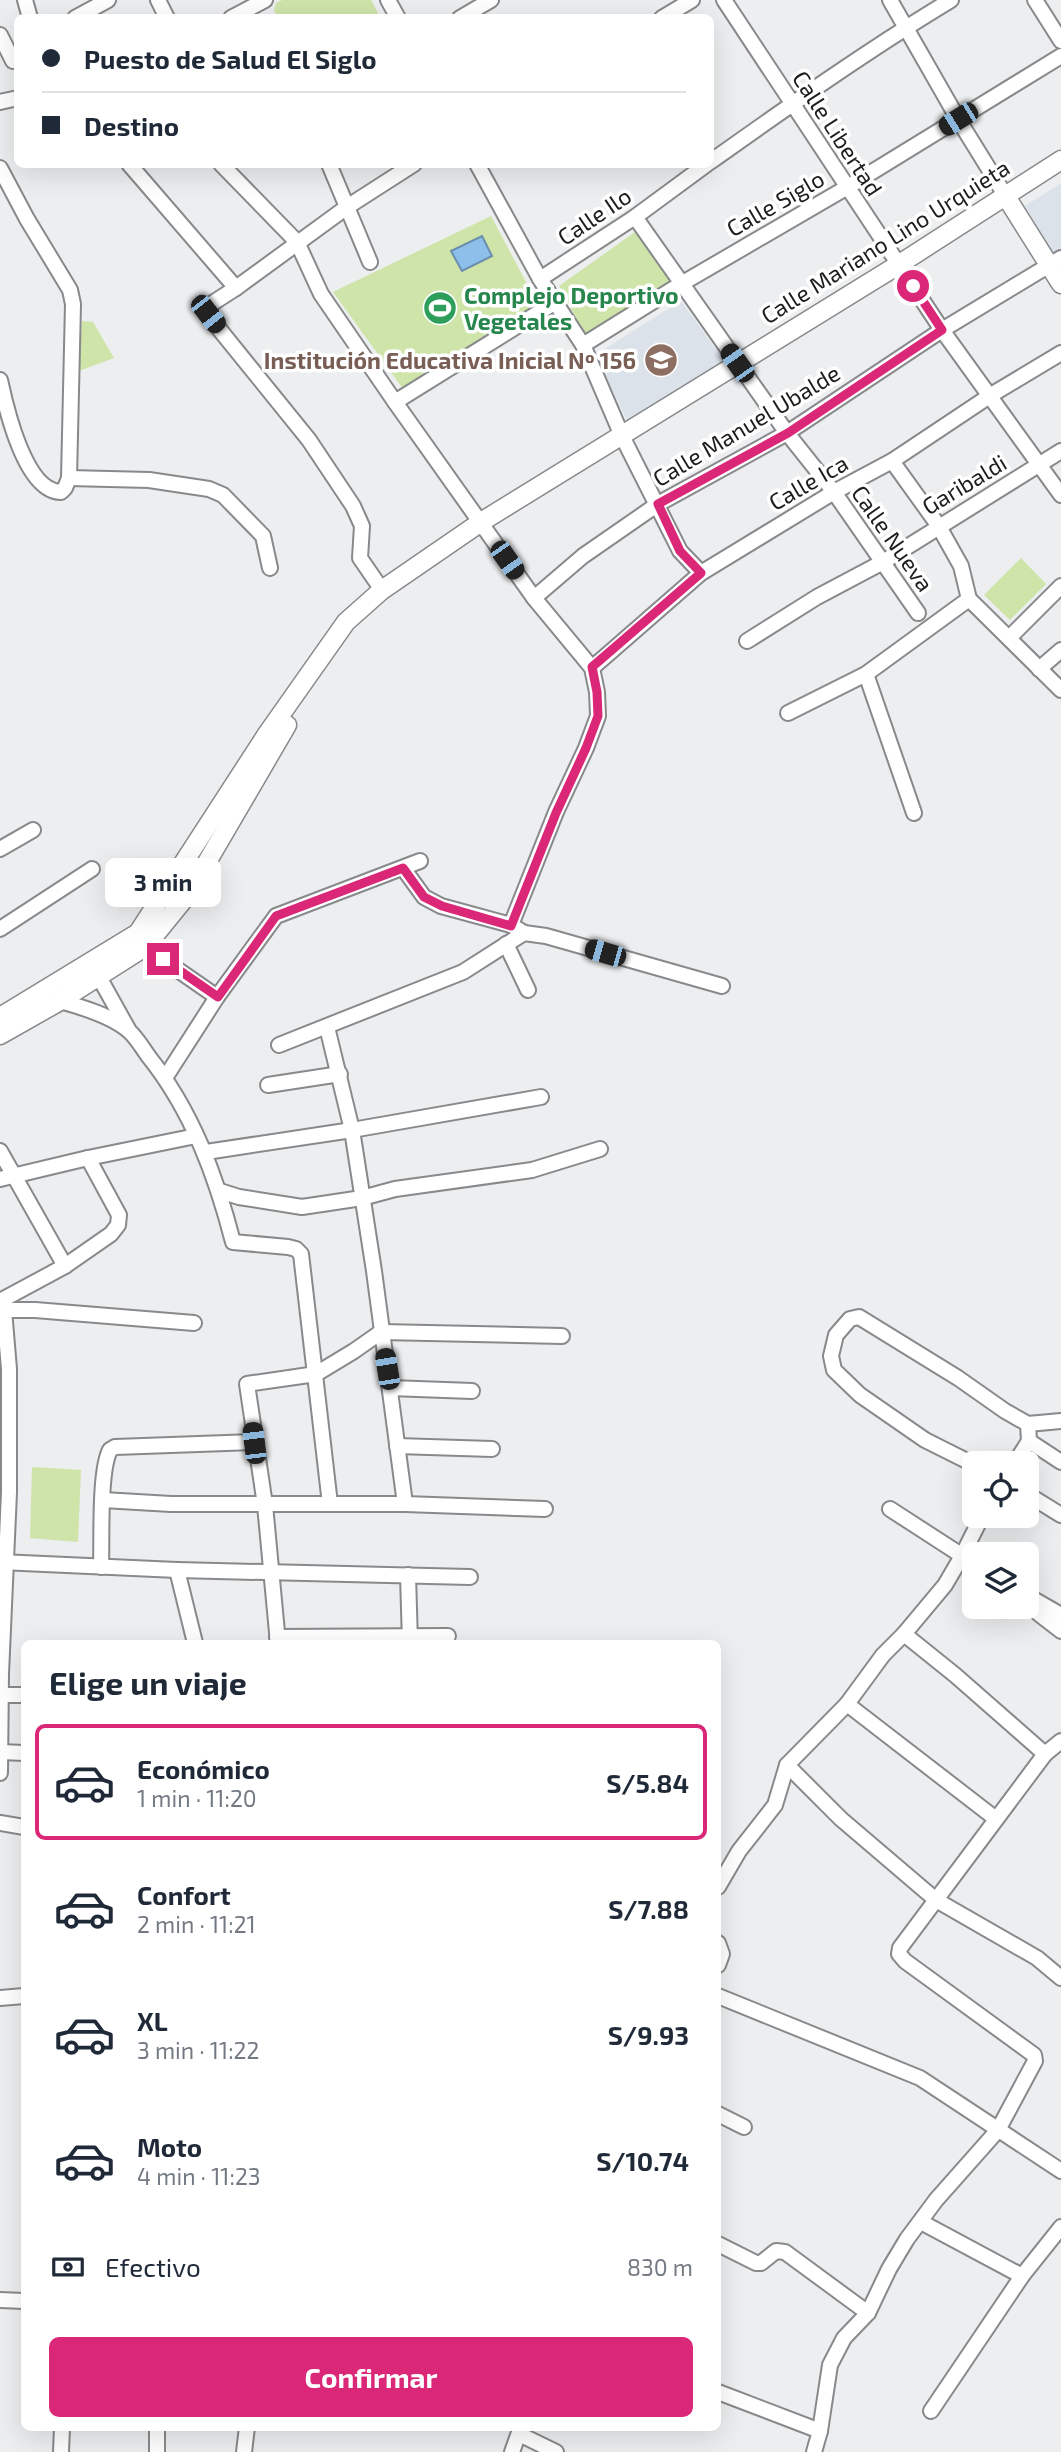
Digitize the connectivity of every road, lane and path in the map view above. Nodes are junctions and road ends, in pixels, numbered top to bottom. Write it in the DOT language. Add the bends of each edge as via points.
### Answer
graph roads {
  1 [pos="108,0"];
  2 [pos="491,0"];
  3 [pos="692,0"];
  4 [pos="724,0"];
  5 [pos="890,0"];
  6 [pos="951,0"];
  7 [pos="1035,0"];
  8 [pos="254,3"];
  9 [pos="82,14"];
  10 [pos="237,14"];
  11 [pos="467,14"];
  12 [pos="669,14"];
  13 [pos="905,28"];
  14 [pos="0,35"];
  15 [pos="1061,41"];
  16 [pos="1061,56"];
  17 [pos="13,61"];
  18 [pos="791,104"];
  19 [pos="958,119"];
  20 [pos="714,159"];
  21 [pos="1061,160"];
  22 [pos="0,168"];
  23 [pos="132,168"];
  24 [pos="224,168"];
  25 [pos="330,168"];
  26 [pos="408,168"];
  27 [pos="479,168"];
  28 [pos="702,168"];
  29 [pos="846,188"];
  30 [pos="1005,195"];
  31 [pos="347,207"];
  32 [pos="635,217"];
  33 [pos="297,243"];
  34 [pos="370,262"];
  35 [pos="1055,262"];
  36 [pos="898,265"];
  37 [pos="540,279"];
  38 [pos="681,284"];
  39 [pos="1061,284"];
  40 [pos="236,288"];
  41 [pos="554,303"];
  42 [pos="942,330"];
  43 [pos="583,345"];
  44 [pos="1061,353"];
  45 [pos="737,363"];
  46 [pos="0,380"];
  47 [pos="991,395"];
  48 [pos="395,402"];
  49 [pos="788,433"];
  50 [pos="622,436"];
  51 [pos="1061,451"];
  52 [pos="892,461"];
  53 [pos="1040,464"];
  54 [pos="69,478"];
  55 [pos="834,492"];
  56 [pos="1061,495"];
  57 [pos="658,504"];
  58 [pos="481,522"];
  59 [pos="938,525"];
  60 [pos="883,562"];
  61 [pos="270,568"];
  62 [pos="701,573"];
  63 [pos="1061,586"];
  64 [pos="382,590"];
  65 [pos="534,598"];
  66 [pos="969,599"];
  67 [pos="918,613"];
  68 [pos="1010,637"];
  69 [pos="747,640"];
  70 [pos="1061,650"];
  71 [pos="319,662"];
  72 [pos="592,667"];
  73 [pos="1039,669"];
  74 [pos="866,674"];
  75 [pos="1061,690"];
  76 [pos="788,713"];
  77 [pos="914,813"];
  78 [pos="33,830"];
  79 [pos="0,849"];
  80 [pos="421,861"];
  81 [pos="403,868"];
  82 [pos="92,869"];
  83 [pos="0,929"];
  84 [pos="517,929"];
  85 [pos="506,944"];
  86 [pos="145,947"];
  87 [pos="99,976"];
  88 [pos="722,986"];
  89 [pos="528,990"];
  90 [pos="218,997"];
  91 [pos="60,1001"];
  92 [pos="0,1017"];
  93 [pos="327,1027"];
  94 [pos="129,1031"];
  95 [pos="0,1035"];
  96 [pos="279,1045"];
  97 [pos="340,1074"];
  98 [pos="165,1077"];
  99 [pos="268,1085"];
  100 [pos="541,1097"];
  101 [pos="352,1130"];
  102 [pos="195,1136"];
  103 [pos="600,1149"];
  104 [pos="0,1152"];
  105 [pos="206,1152"];
  106 [pos="88,1157"];
  107 [pos="7,1178"];
  108 [pos="220,1191"];
  109 [pos="362,1198"];
  110 [pos="65,1266"];
  111 [pos="1,1303"];
  112 [pos="194,1323"];
  113 [pos="381,1332"];
  114 [pos="562,1336"];
  115 [pos="5,1370"];
  116 [pos="316,1374"];
  117 [pos="390,1388"];
  118 [pos="472,1391"];
  119 [pos="1061,1421"];
  120 [pos="1028,1424"];
  121 [pos="1029,1441"];
  122 [pos="254,1443"];
  123 [pos="397,1446"];
  124 [pos="4,1449"];
  125 [pos="492,1449"];
  126 [pos="1022,1451"];
  127 [pos="962,1458"];
  128 [pos="1061,1462"];
  129 [pos="5,1492"];
  130 [pos="103,1500"];
  131 [pos="1039,1501"];
  132 [pos="330,1504"];
  133 [pos="405,1504"];
  134 [pos="265,1505"];
  135 [pos="545,1509"];
  136 [pos="890,1509"];
  137 [pos="1061,1515"];
  138 [pos="962,1555"];
  139 [pos="3,1562"];
  140 [pos="101,1567"];
  141 [pos="962,1567"];
  142 [pos="177,1570"];
  143 [pos="270,1572"];
  144 [pos="408,1575"];
  145 [pos="470,1577"];
  146 [pos="1039,1603"];
  147 [pos="1039,1614"];
  148 [pos="1061,1615"];
  149 [pos="1061,1631"];
  150 [pos="904,1634"];
  151 [pos="448,1636"];
  152 [pos="194,1640"];
  153 [pos="278,1640"];
  154 [pos="410,1640"];
  155 [pos="1,1674"];
  156 [pos="2,1695"];
  157 [pos="21,1695"];
  158 [pos="847,1704"];
  159 [pos="1061,1741"];
  160 [pos="1,1743"];
  161 [pos="21,1751"];
  162 [pos="1045,1754"];
  163 [pos="788,1765"];
  164 [pos="0,1773"];
  165 [pos="996,1819"];
  166 [pos="0,1823"];
  167 [pos="21,1826"];
  168 [pos="721,1882"];
  169 [pos="936,1900"];
  170 [pos="1061,1978"];
  171 [pos="21,1996"];
  172 [pos="0,1998"];
  173 [pos="721,1998"];
  174 [pos="721,2116"];
  175 [pos="744,2127"];
  176 [pos="998,2130"];
  177 [pos="1061,2171"];
  178 [pos="921,2222"];
  179 [pos="1061,2227"];
  180 [pos="721,2246"];
  181 [pos="1022,2276"];
  182 [pos="0,2300"];
  183 [pos="21,2301"];
  184 [pos="868,2313"];
  185 [pos="721,2393"];
  186 [pos="931,2411"];
  187 [pos="62,2431"];
  188 [pos="157,2431"];
  189 [pos="247,2431"];
  190 [pos="520,2431"];
  191 [pos="820,2431"];
  192 [pos="61,2452"];
  193 [pos="157,2452"];
  194 [pos="244,2452"];
  195 [pos="512,2452"];
  196 [pos="556,2452"];
  197 [pos="814,2452"];
  1 -- 9 [label="street"];
  2 -- 11 [label="street"];
  3 -- 12 [label="street"];
  4 -- 18 [label="street, Calle Libertad"];
  5 -- 13 [label="street"];
  6 -- 13 [label="street, Calle Ilo"];
  7 -- 15 [label="street"];
  8 -- 10 [label="street"];
  13 -- 18 [label="street, Calle Ilo"];
  13 -- 19 [label="street"];
  14 -- 17 [label="street"];
  16 -- 19 [label="street, Calle Siglo"];
  18 -- 20 [label="street, Calle Ilo"];
  18 -- 29 [label="street, Calle Libertad"];
  19 -- 29 [label="street, Calle Siglo"];
  19 -- 30 [label="street"];
  21 -- 30 [label="main road, Calle Mariano Lino Urquieta"];
  22 -- 54 [label="street" via="72,298"];
  23 -- 40 [label="street"];
  24 -- 33 [label="street"];
  25 -- 31 [label="street"];
  26 -- 31 [label="street"];
  27 -- 37 [label="street"];
  28 -- 32 [label="street, Calle Ilo"];
  29 -- 36 [label="street, Calle Libertad"];
  29 -- 38 [label="street, Calle Siglo"];
  30 -- 35 [label="main road"];
  30 -- 36 [label="main road, Calle Mariano Lino Urquieta"];
  31 -- 33 [label="street"];
  31 -- 34 [label="street"];
  32 -- 37 [label="street, Calle Ilo"];
  32 -- 38 [label="street, Calle Nueva"];
  33 -- 40 [label="street"];
  33 -- 48 [label="street" via="321,294"];
  35 -- 39 [label="main road"];
  35 -- 42 [label="street, Calle Manuel Ubalde"];
  36 -- 42 [label="street, Calle Libertad"];
  36 -- 45 [label="main road, Calle Mariano Lino Urquieta"];
  37 -- 41 [label="street"];
  38 -- 43 [label="street, Calle Siglo"];
  38 -- 45 [label="street, Calle Nueva"];
  40 -- 64 [label="street" via="208,306 208,314 309,440 353,506 362,526 360,558"];
  41 -- 43 [label="street"];
  41 -- 48 [label="street"];
  42 -- 47 [label="street, Calle Libertad"];
  42 -- 49 [label="street, Calle Manuel Ubalde"];
  43 -- 50 [label="street"];
  44 -- 47 [label="street, Calle Ica"];
  45 -- 49 [label="street, Calle Nueva"];
  45 -- 50 [label="main road, Calle Mariano Lino Urquieta"];
  46 -- 54 [label="street" via="29,469 53,492 61,492"];
  47 -- 52 [label="street, Calle Ica"];
  47 -- 53 [label="street, Calle Libertad"];
  48 -- 58 [label="street"];
  49 -- 55 [label="street, Calle Nueva"];
  49 -- 57 [label="street, Calle Manuel Ubalde"];
  50 -- 57 [label="street"];
  50 -- 58 [label="main road, Calle Mariano Lino Urquieta"];
  51 -- 53 [label="street, Garibaldi"];
  52 -- 55 [label="street, Calle Ica"];
  52 -- 59 [label="street"];
  53 -- 56 [label="street, Calle Libertad"];
  53 -- 59 [label="street, Garibaldi"];
  54 -- 61 [label="street" via="149,480 223,495 263,536"];
  55 -- 60 [label="street, Calle Nueva"];
  55 -- 62 [label="street, Calle Ica"];
  57 -- 62 [label="street" via="680,551"];
  57 -- 65 [label="street, Calle Manuel Ubalde" via="583,556"];
  58 -- 64 [label="main road, Calle Mariano Lino Urquieta"];
  58 -- 65 [label="street"];
  59 -- 60 [label="street, Garibaldi"];
  59 -- 66 [label="street" via="961,566"];
  60 -- 67 [label="street, Calle Nueva"];
  60 -- 69 [label="street, Garibaldi"];
  62 -- 72 [label="street, Calle Ica"];
  63 -- 68 [label="street"];
  64 -- 71 [label="main road, Calle Mariano Lino Urquieta" via="346,622"];
  65 -- 72 [label="street"];
  66 -- 68 [label="street"];
  66 -- 74 [label="street"];
  68 -- 73 [label="street"];
  70 -- 73 [label="street"];
  71 -- 86 [label="main road" via="188,893"];
  71 -- 92 [label="main road" via="138,933"];
  72 -- 84 [label="street" via="598,716 556,813"];
  73 -- 75 [label="street"];
  74 -- 76 [label="street"];
  74 -- 77 [label="street"];
  78 -- 79 [label="street"];
  80 -- 81 [label="street"];
  81 -- 84 [label="street" via="424,897"];
  81 -- 90 [label="street" via="276,916"];
  82 -- 83 [label="street"];
  84 -- 85 [label="street"];
  84 -- 88 [label="street"];
  85 -- 89 [label="street"];
  85 -- 93 [label="street" via="463,972"];
  86 -- 87 [label="main road"];
  86 -- 90 [label="street"];
  87 -- 91 [label="main road"];
  87 -- 94 [label="street"];
  90 -- 98 [label="street"];
  91 -- 94 [label="street" via="89,1008"];
  91 -- 95 [label="main road"];
  93 -- 96 [label="street"];
  93 -- 97 [label="street"];
  94 -- 98 [label="street"];
  97 -- 99 [label="street"];
  97 -- 101 [label="street"];
  98 -- 102 [label="street"];
  100 -- 101 [label="street"];
  101 -- 105 [label="street"];
  101 -- 109 [label="street"];
  102 -- 105 [label="street"];
  102 -- 106 [label="street"];
  103 -- 109 [label="street" via="532,1170 395,1189"];
  104 -- 107 [label="street"];
  105 -- 108 [label="street"];
  106 -- 107 [label="street"];
  106 -- 110 [label="street" via="120,1219 111,1234"];
  107 -- 110 [label="street"];
  108 -- 109 [label="street" via="302,1207"];
  108 -- 116 [label="street" via="233,1242 288,1247 301,1254"];
  109 -- 113 [label="street"];
  110 -- 111 [label="street"];
  111 -- 112 [label="street"];
  111 -- 115 [label="street"];
  113 -- 114 [label="street"];
  113 -- 116 [label="street"];
  113 -- 117 [label="street"];
  115 -- 124 [label="street"];
  116 -- 122 [label="street" via="247,1384"];
  116 -- 132 [label="street"];
  117 -- 118 [label="street"];
  117 -- 123 [label="street"];
  119 -- 120 [label="street"];
  120 -- 121 [label="street"];
  120 -- 127 [label="street" via="859,1317 850,1319 835,1335 834,1370 860,1395 925,1440"];
  121 -- 126 [label="street"];
  121 -- 128 [label="street"];
  122 -- 130 [label="street" via="115,1447 107,1458"];
  122 -- 134 [label="street"];
  123 -- 125 [label="street"];
  123 -- 133 [label="street"];
  124 -- 129 [label="street"];
  129 -- 139 [label="street"];
  130 -- 134 [label="street"];
  130 -- 140 [label="street"];
  131 -- 137 [label="street"];
  132 -- 133 [label="street"];
  132 -- 134 [label="street"];
  133 -- 135 [label="street"];
  134 -- 143 [label="street"];
  136 -- 138 [label="street"];
  139 -- 140 [label="street"];
  139 -- 155 [label="street"];
  140 -- 142 [label="street"];
  141 -- 150 [label="street"];
  142 -- 143 [label="street"];
  142 -- 152 [label="street"];
  143 -- 144 [label="street"];
  143 -- 153 [label="street"];
  144 -- 145 [label="street"];
  144 -- 154 [label="street"];
  146 -- 148 [label="street"];
  147 -- 149 [label="street"];
  150 -- 158 [label="street"];
  150 -- 162 [label="street"];
  151 -- 154 [label="street"];
  153 -- 154 [label="street"];
  155 -- 156 [label="street"];
  156 -- 157 [label="street"];
  156 -- 160 [label="street"];
  158 -- 163 [label="street"];
  158 -- 165 [label="street"];
  159 -- 162 [label="street"];
  160 -- 161 [label="street"];
  160 -- 164 [label="street"];
  162 -- 165 [label="street"];
  163 -- 168 [label="street" via="775,1805"];
  163 -- 169 [label="street" via="841,1819"];
  165 -- 169 [label="street"];
  166 -- 167 [label="street"];
  169 -- 170 [label="street" via="1037,1958"];
  169 -- 176 [label="street" via="899,1954 1034,2054 1035,2062"];
  171 -- 172 [label="street"];
  173 -- 176 [label="street" via="920,2078"];
  174 -- 175 [label="street"];
  176 -- 177 [label="street"];
  176 -- 178 [label="street"];
  178 -- 181 [label="street"];
  178 -- 184 [label="street" via="889,2269"];
  179 -- 181 [label="street"];
  180 -- 184 [label="street" via="756,2263 776,2250 785,2252"];
  181 -- 186 [label="street"];
  182 -- 183 [label="street"];
  184 -- 191 [label="street" via="844,2338 830,2365"];
  185 -- 191 [label="street"];
  187 -- 192 [label="street"];
  188 -- 193 [label="street"];
  189 -- 194 [label="street"];
  190 -- 195 [label="street"];
  190 -- 196 [label="street"];
  191 -- 197 [label="street"];
}
